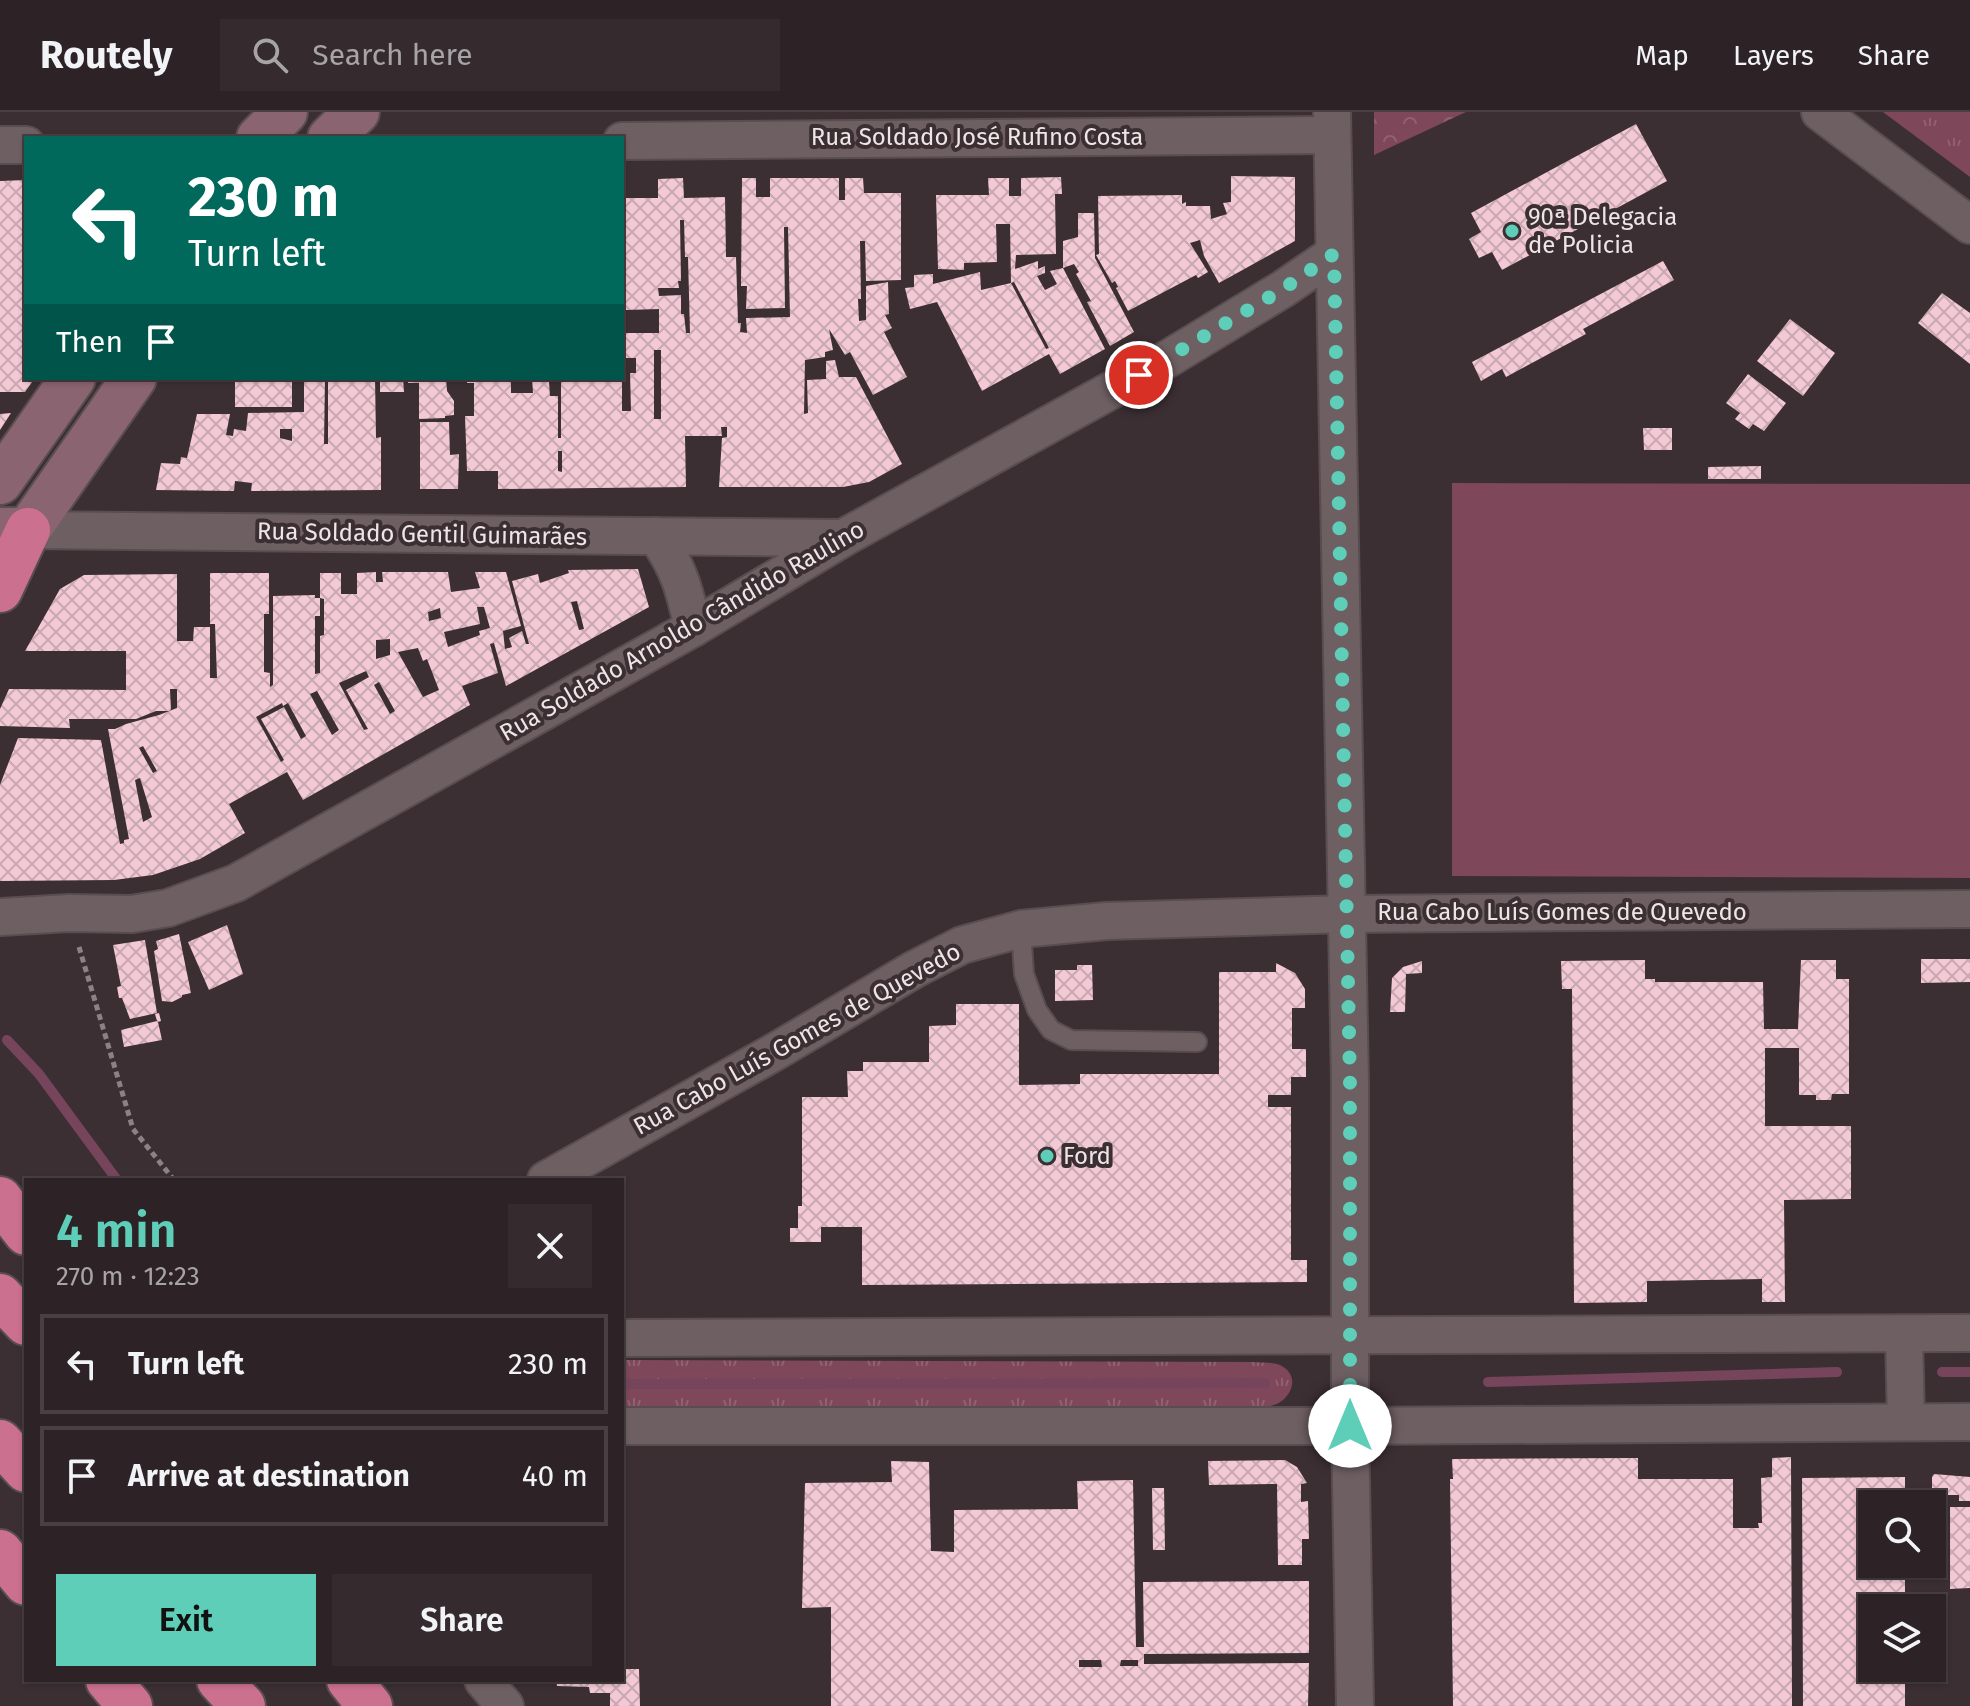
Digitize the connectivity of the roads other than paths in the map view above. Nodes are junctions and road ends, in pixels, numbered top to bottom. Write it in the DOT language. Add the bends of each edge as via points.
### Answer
graph roads {
  1 [pos="285,112"];
  2 [pos="357,112"];
  3 [pos="1820,112"];
  4 [pos="1332,123"];
  5 [pos="261,136"];
  6 [pos="332,136"];
  7 [pos="624,141"];
  8 [pos="0,145"];
  9 [pos="24,145"];
  10 [pos="1970,225"];
  11 [pos="1334,254"];
  12 [pos="72,380"];
  13 [pos="132,380"];
  14 [pos="0,482"];
  15 [pos="14,530"];
  16 [pos="656,536"];
  17 [pos="843,538"];
  18 [pos="0,590"];
  19 [pos="693,628"];
  20 [pos="1970,909"];
  21 [pos="1347,914"];
  22 [pos="0,917"];
  23 [pos="1021,929"];
  24 [pos="1197,1042"];
  25 [pos="550,1178"];
  26 [pos="0,1199"];
  27 [pos="24,1230"];
  28 [pos="0,1296"];
  29 [pos="24,1321"];
  30 [pos="1970,1333"];
  31 [pos="1904,1334"];
  32 [pos="1350,1335"];
  33 [pos="624,1338"];
  34 [pos="1906,1422"];
  35 [pos="1970,1422"];
  36 [pos="624,1426"];
  37 [pos="1350,1426"];
  38 [pos="0,1442"];
  39 [pos="24,1468"];
  40 [pos="0,1552"];
  41 [pos="24,1581"];
  42 [pos="110,1682"];
  43 [pos="221,1682"];
  44 [pos="351,1682"];
  45 [pos="485,1682"];
  46 [pos="130,1706"];
  47 [pos="243,1706"];
  48 [pos="370,1706"];
  49 [pos="505,1706"];
  50 [pos="1355,1706"];
  1 -- 5 [label="main road"];
  2 -- 6 [label="main road"];
  3 -- 10 [label="street"];
  4 -- 7 [label="street, Rua Soldado José Rufino Costa"];
  4 -- 11 [label="street"];
  8 -- 9 [label="street"];
  11 -- 17 [label="street, Rua Soldado Arnoldo Cândido Raulino" via="1166,360"];
  11 -- 21 [label="street"];
  12 -- 14 [label="main road"];
  13 -- 15 [label="main road"];
  15 -- 16 [label="street, Rua Soldado Gentil Guimarães"];
  15 -- 18 [label="highway"];
  16 -- 17 [label="street, Rua Soldado Gentil Guimarães"];
  16 -- 19 [label="street" via="673,559"];
  17 -- 19 [label="street, Rua Soldado Arnoldo Cândido Raulino"];
  19 -- 22 [label="street, Rua Soldado Arnoldo Cândido Raulino" via="236,883 168,908 132,914"];
  20 -- 21 [label="street, Rua Cabo Luís Gomes de Quevedo"];
  21 -- 23 [label="street, Rua Cabo Luís Gomes de Quevedo" via="1106,921"];
  21 -- 32 [label="street"];
  23 -- 24 [label="lane" via="1024,974 1051,1030 1071,1040"];
  23 -- 25 [label="street, Rua Cabo Luís Gomes de Quevedo" via="962,945 915,969"];
  26 -- 27 [label="highway"];
  28 -- 29 [label="highway"];
  30 -- 31 [label="street"];
  31 -- 32 [label="street"];
  31 -- 34 [label="street"];
  32 -- 33 [label="street"];
  32 -- 37 [label="street"];
  34 -- 35 [label="street"];
  34 -- 37 [label="street"];
  36 -- 37 [label="street"];
  37 -- 50 [label="street"];
  38 -- 39 [label="highway"];
  40 -- 41 [label="highway"];
  42 -- 46 [label="highway"];
  43 -- 47 [label="highway"];
  44 -- 48 [label="highway"];
  45 -- 49 [label="street"];
}
